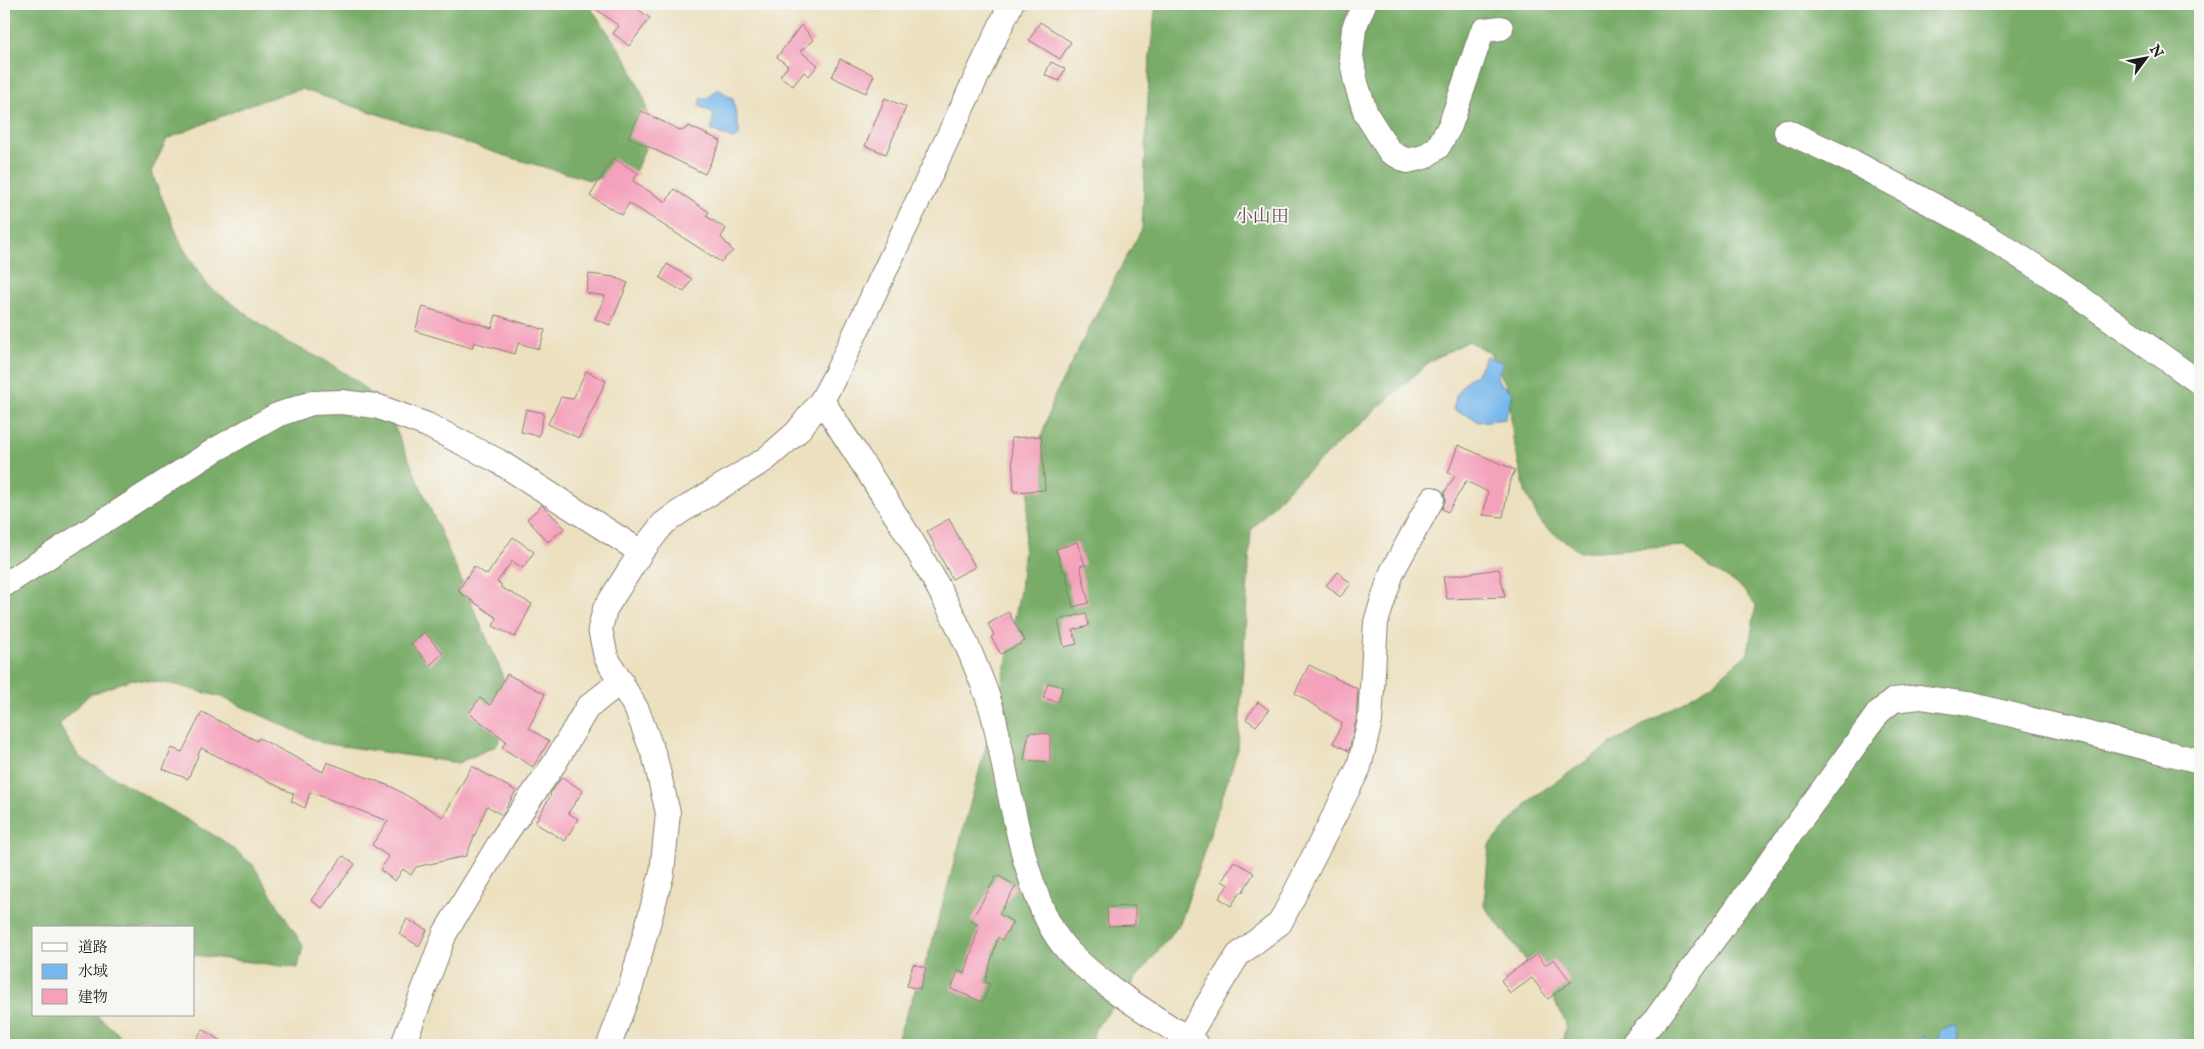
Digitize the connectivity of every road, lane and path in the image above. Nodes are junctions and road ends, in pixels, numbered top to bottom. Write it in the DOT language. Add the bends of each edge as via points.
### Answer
graph roads {
  1 [pos="1010,4"];
  2 [pos="1364,4"];
  3 [pos="1501,28"];
  4 [pos="1786,131"];
  5 [pos="2200,383"];
  6 [pos="822,400"];
  7 [pos="1432,500"];
  8 [pos="640,552"];
  9 [pos="4,585"];
  10 [pos="621,681"];
  11 [pos="2200,762"];
  12 [pos="1189,1043"];
  13 [pos="403,1045"];
  14 [pos="609,1045"];
  15 [pos="1631,1045"];
  1 -- 6 [label="street"];
  2 -- 3 [label="street" via="1354,28 1351,56 1356,82 1366,114 1390,152 1407,161 1424,157 1438,147 1450,126 1481,35 1484,30"];
  4 -- 5 [label="street" via="1853,162 1963,221 2046,274"];
  6 -- 8 [label="street" via="797,432 766,459 663,524"];
  6 -- 12 [label="street" via="938,585 976,666 994,716 1040,906 1052,928 1068,951 1112,988"];
  7 -- 12 [label="street" via="1392,572 1376,622 1370,721 1359,767 1280,923 1238,955"];
  8 -- 9 [label="street" via="498,461 427,425 376,406 312,403 277,416 215,450"];
  8 -- 10 [label="street" via="605,609 600,629 606,657"];
  10 -- 13 [label="street" via="587,708 444,933"];
  10 -- 14 [label="street" via="637,710 655,758 668,813 662,872 632,986"];
  11 -- 15 [label="street" via="1968,704 1920,697 1894,700 1879,712 1656,1020"];
}
